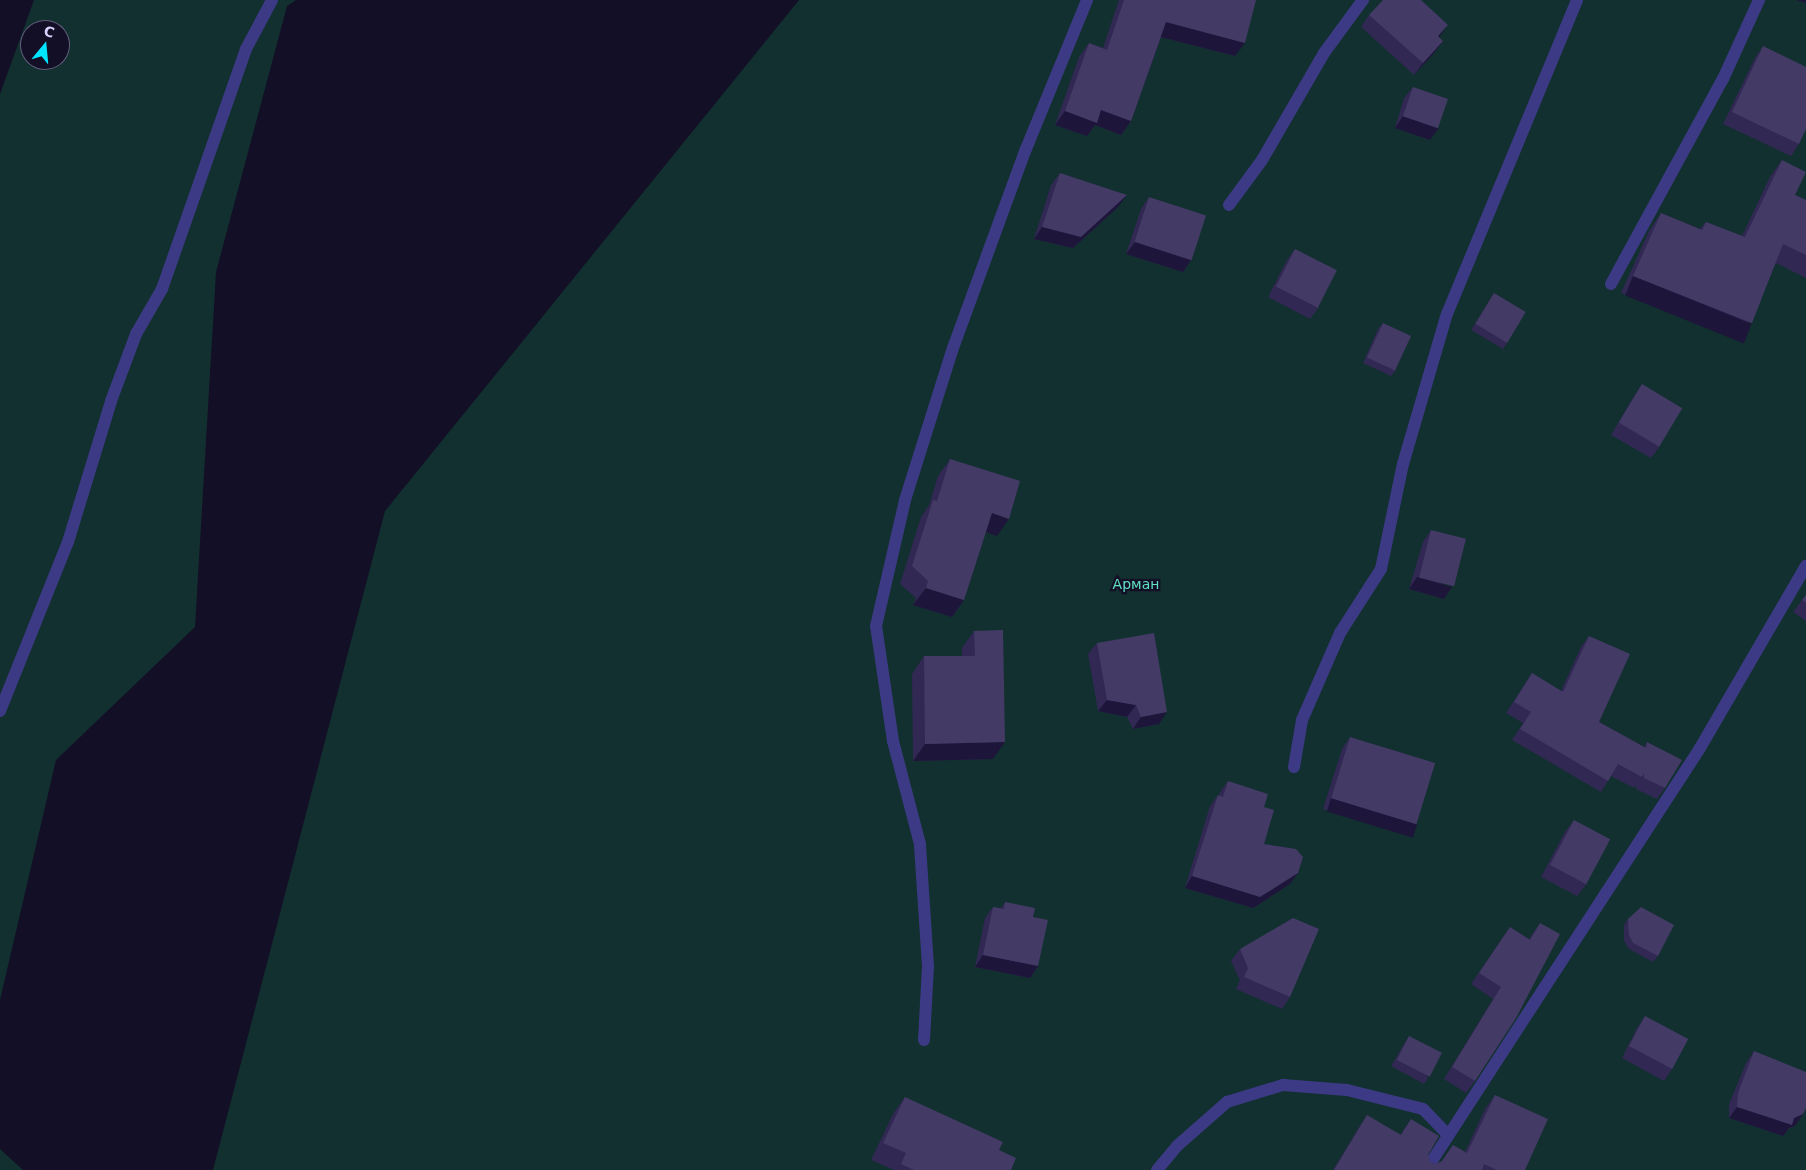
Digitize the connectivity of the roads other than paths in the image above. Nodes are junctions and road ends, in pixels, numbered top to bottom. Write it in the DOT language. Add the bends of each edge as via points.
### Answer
graph roads {
  1 [pos="272,0"];
  2 [pos="1087,0"];
  3 [pos="1363,0"];
  4 [pos="1577,0"];
  5 [pos="1759,0"];
  6 [pos="1229,205"];
  7 [pos="1611,284"];
  8 [pos="1806,566"];
  9 [pos="0,711"];
  10 [pos="1294,767"];
  11 [pos="924,1040"];
  12 [pos="1447,1134"];
  13 [pos="1157,1170"];
  14 [pos="1426,1170"];
  1 -- 9 [label="street" via="246,49 162,289 133,342 111,401 68,542"];
  2 -- 11 [label="street" via="1026,149 953,348 905,500 876,626 893,741 920,844 928,966"];
  3 -- 6 [label="street" via="1324,53 1262,160"];
  4 -- 10 [label="street" via="1447,314 1403,464 1381,569 1340,633 1302,720"];
  5 -- 7 [label="street" via="1723,79"];
  8 -- 12 [label="street" via="1700,748"];
  12 -- 13 [label="street" via="1423,1109 1347,1090 1283,1085 1227,1102 1177,1146"];
  12 -- 14 [label="street"];
}
